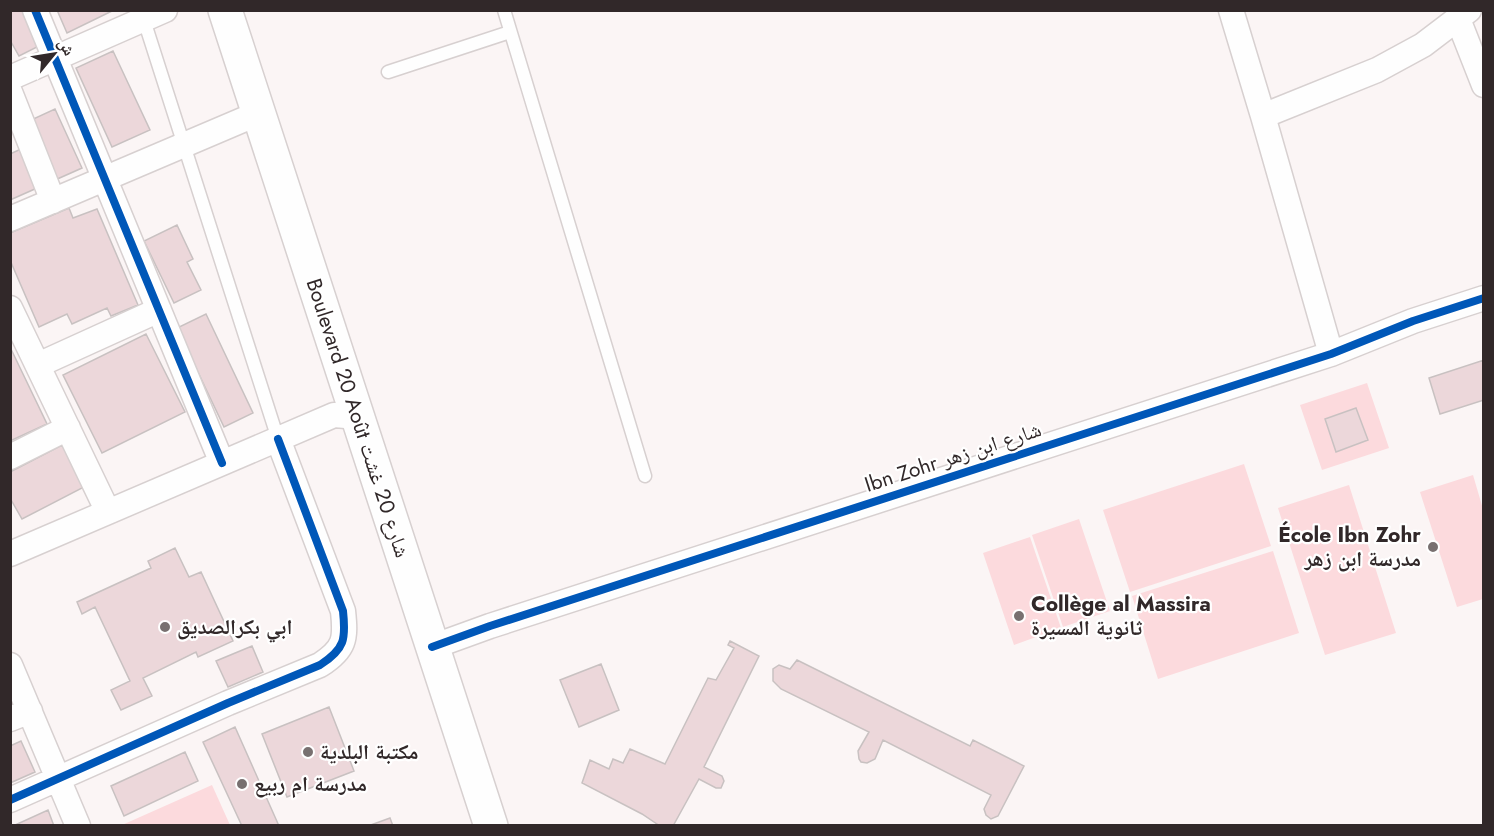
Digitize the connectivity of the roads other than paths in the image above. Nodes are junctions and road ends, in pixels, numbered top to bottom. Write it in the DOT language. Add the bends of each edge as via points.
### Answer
graph roads {
  1 [pos="35,10"];
  2 [pos="225,10"];
  3 [pos="504,10"];
  4 [pos="1231,10"];
  5 [pos="1460,13"];
  6 [pos="150,14"];
  7 [pos="510,32"];
  8 [pos="55,58"];
  9 [pos="388,72"];
  10 [pos="10,78"];
  11 [pos="1484,85"];
  12 [pos="10,92"];
  13 [pos="259,113"];
  14 [pos="1263,116"];
  15 [pos="184,145"];
  16 [pos="105,178"];
  17 [pos="53,201"];
  18 [pos="10,219"];
  19 [pos="1484,298"];
  20 [pos="159,310"];
  21 [pos="11,312"];
  22 [pos="1331,354"];
  23 [pos="38,365"];
  24 [pos="358,417"];
  25 [pos="68,428"];
  26 [pos="278,439"];
  27 [pos="10,457"];
  28 [pos="222,463"];
  29 [pos="645,476"];
  30 [pos="108,512"];
  31 [pos="10,554"];
  32 [pos="432,647"];
  33 [pos="10,665"];
  34 [pos="20,715"];
  35 [pos="58,777"];
  36 [pos="10,800"];
  37 [pos="78,825"];
  38 [pos="491,825"];
  1 -- 8 [label="street"];
  2 -- 13 [label="main road, Boulevard 20 Août شارع 20 غشت"];
  3 -- 7 [label="lane"];
  4 -- 14 [label="street"];
  5 -- 11 [label="street"];
  5 -- 14 [label="street" via="1423,45 1377,70"];
  6 -- 8 [label="street"];
  6 -- 15 [label="lane"];
  7 -- 9 [label="lane"];
  7 -- 29 [label="lane"];
  8 -- 10 [label="street"];
  8 -- 16 [label="street"];
  12 -- 17 [label="street"];
  13 -- 15 [label="street"];
  13 -- 24 [label="main road, Boulevard 20 Août شارع 20 غشت"];
  14 -- 22 [label="street"];
  15 -- 16 [label="street"];
  15 -- 26 [label="lane"];
  16 -- 17 [label="street"];
  16 -- 20 [label="street"];
  17 -- 18 [label="street"];
  19 -- 22 [label="street, Ibn Zohr شارع ابن زهر"];
  20 -- 23 [label="street"];
  20 -- 28 [label="street"];
  21 -- 23 [label="street"];
  22 -- 32 [label="street, Ibn Zohr شارع ابن زهر"];
  23 -- 25 [label="street"];
  24 -- 26 [label="street" via="334,415"];
  24 -- 32 [label="main road, Boulevard 20 Août شارع 20 غشت"];
  25 -- 27 [label="street"];
  25 -- 30 [label="street"];
  26 -- 28 [label="street"];
  26 -- 35 [label="street" via="343,611 346,634 340,649 320,665"];
  28 -- 30 [label="street"];
  30 -- 31 [label="street"];
  32 -- 38 [label="main road, Boulevard 20 Août شارع 20 غشت"];
  33 -- 34 [label="street"];
  34 -- 35 [label="street"];
  35 -- 36 [label="street"];
  35 -- 37 [label="street"];
}
